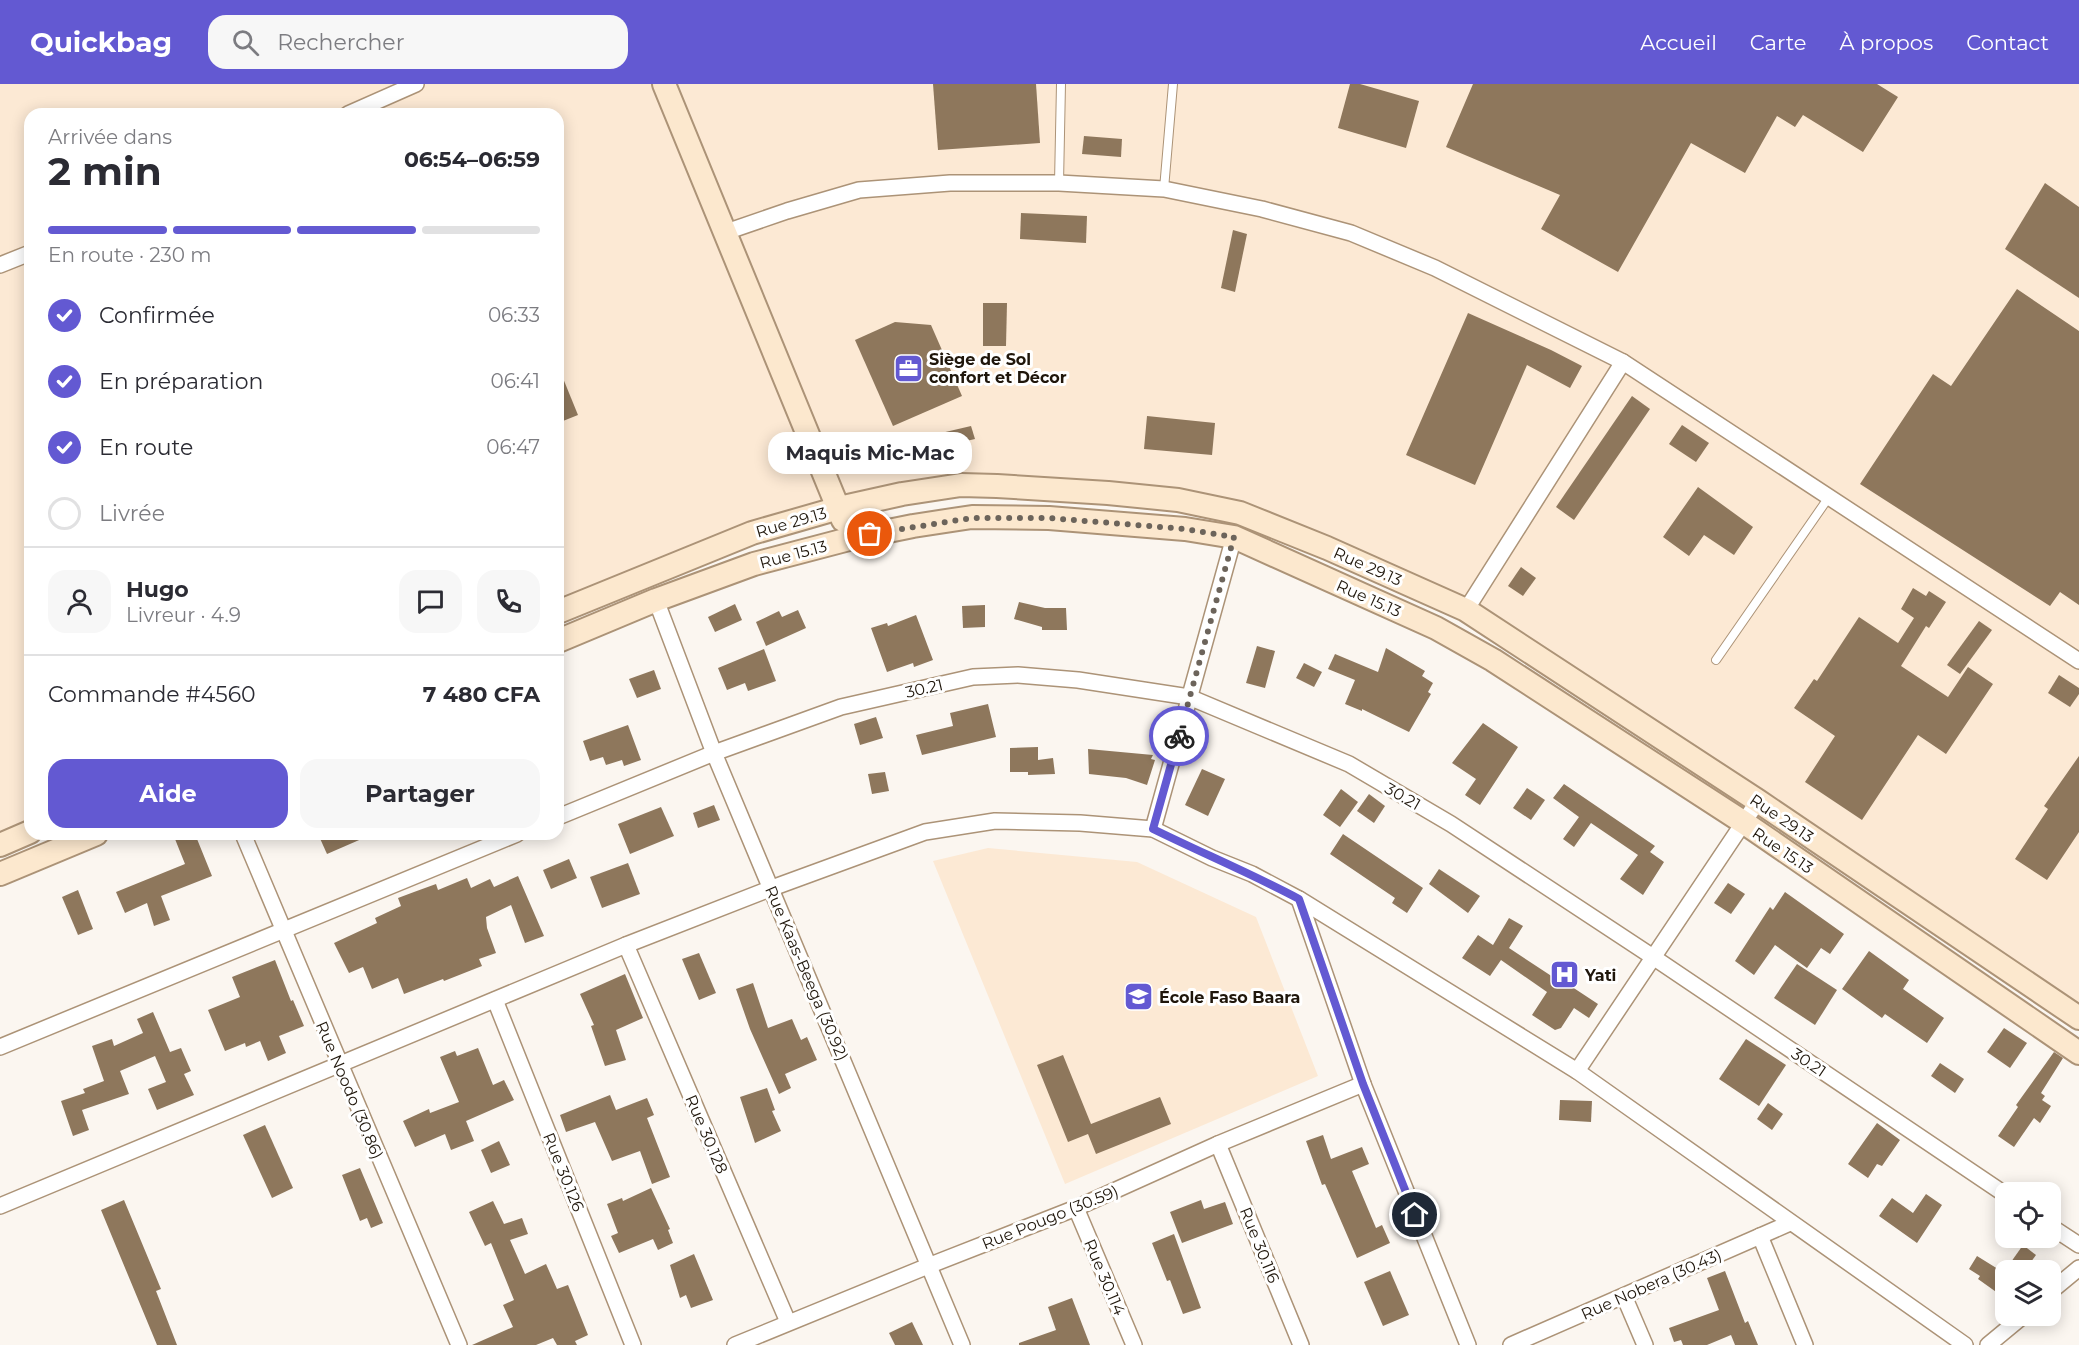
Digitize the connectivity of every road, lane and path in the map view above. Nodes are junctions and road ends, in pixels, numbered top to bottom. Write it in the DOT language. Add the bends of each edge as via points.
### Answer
graph roads {
  1 [pos="416,84"];
  2 [pos="664,84"];
  3 [pos="1061,84"];
  4 [pos="1173,84"];
  5 [pos="362,108"];
  6 [pos="1059,183"];
  7 [pos="1164,189"];
  8 [pos="726,232"];
  9 [pos="24,255"];
  10 [pos="0,265"];
  11 [pos="1623,362"];
  12 [pos="1829,497"];
  13 [pos="838,508"];
  14 [pos="1234,537"];
  15 [pos="849,539"];
  16 [pos="656,600"];
  17 [pos="564,610"];
  18 [pos="1466,610"];
  19 [pos="564,638"];
  20 [pos="1716,660"];
  21 [pos="2079,661"];
  22 [pos="1189,697"];
  23 [pos="714,753"];
  24 [pos="1758,801"];
  25 [pos="564,815"];
  26 [pos="1743,822"];
  27 [pos="1153,829"];
  28 [pos="24,835"];
  29 [pos="82,840"];
  30 [pos="245,840"];
  31 [pos="503,840"];
  32 [pos="0,845"];
  33 [pos="0,874"];
  34 [pos="772,888"];
  35 [pos="1299,899"];
  36 [pos="283,931"];
  37 [pos="626,945"];
  38 [pos="1653,957"];
  39 [pos="495,1000"];
  40 [pos="2079,1018"];
  41 [pos="0,1047"];
  42 [pos="2079,1053"];
  43 [pos="339,1065"];
  44 [pos="1577,1071"];
  45 [pos="1363,1084"];
  46 [pos="1218,1144"];
  47 [pos="1995,1188"];
  48 [pos="0,1206"];
  49 [pos="1076,1208"];
  50 [pos="1790,1223"];
  51 [pos="2061,1233"];
  52 [pos="1760,1236"];
  53 [pos="2079,1245"];
  54 [pos="928,1266"];
  55 [pos="2079,1268"];
  56 [pos="2061,1283"];
  57 [pos="1624,1296"];
  58 [pos="788,1322"];
  59 [pos="2011,1326"];
  60 [pos="459,1345"];
  61 [pos="633,1345"];
  62 [pos="735,1345"];
  63 [pos="962,1345"];
  64 [pos="1134,1345"];
  65 [pos="1301,1345"];
  66 [pos="1468,1345"];
  67 [pos="1511,1345"];
  68 [pos="1645,1345"];
  69 [pos="1805,1345"];
  70 [pos="1965,1345"];
  71 [pos="1988,1345"];
  1 -- 5 [label="street"];
  2 -- 8 [label="main road"];
  3 -- 6 [label="lane"];
  4 -- 7 [label="lane"];
  6 -- 7 [label="street"];
  6 -- 8 [label="street" via="950,183 858,190"];
  7 -- 11 [label="street" via="1351,233 1435,268"];
  8 -- 13 [label="main road"];
  9 -- 10 [label="street"];
  11 -- 12 [label="street"];
  11 -- 18 [label="street"];
  12 -- 20 [label="lane"];
  12 -- 21 [label="street"];
  13 -- 15 [label="main road"];
  13 -- 17 [label="main road, Rue 29.13" via="752,533"];
  13 -- 18 [label="main road, Rue 29.13" via="962,485 1108,493 1210,505 1240,513"];
  14 -- 15 [label="main road, Rue 15.13" via="1132,524 972,518"];
  14 -- 22 [label="street"];
  14 -- 26 [label="main road, Rue 15.13" via="1436,628 1483,654"];
  15 -- 16 [label="main road, Rue 15.13" via="754,564"];
  16 -- 19 [label="main road, Rue 15.13"];
  16 -- 23 [label="street, Rue Kaas-Beega (30.92)"];
  18 -- 24 [label="main road, Rue 29.13"];
  22 -- 23 [label="street, 30.21 / 30.21" via="1078,680 1018,675 973,677 841,707"];
  22 -- 27 [label="street"];
  22 -- 38 [label="street, 30.21 / 30.21" via="1348,764 1451,824"];
  23 -- 25 [label="street, 30.21"];
  23 -- 34 [label="street, Rue Kaas-Beega (30.92)"];
  24 -- 26 [label="street"];
  24 -- 40 [label="main road, Rue 29.13"];
  26 -- 38 [label="street"];
  26 -- 42 [label="main road, Rue 15.13"];
  27 -- 34 [label="street" via="995,821 925,832"];
  27 -- 35 [label="street"];
  28 -- 32 [label="main road"];
  29 -- 33 [label="main road"];
  30 -- 36 [label="street, Rue Noodo (30.86)"];
  31 -- 36 [label="street"];
  34 -- 37 [label="street"];
  34 -- 54 [label="street, Rue Kaas-Beega (30.92)"];
  35 -- 44 [label="street"];
  35 -- 45 [label="street"];
  36 -- 41 [label="street"];
  36 -- 43 [label="street, Rue Noodo (30.86)"];
  37 -- 39 [label="street"];
  37 -- 58 [label="street, Rue 30.128"];
  38 -- 44 [label="street"];
  38 -- 47 [label="street, 30.21 / 30.21"];
  39 -- 43 [label="street"];
  39 -- 61 [label="street, Rue 30.126"];
  43 -- 48 [label="street"];
  43 -- 60 [label="street, Rue Noodo (30.86)"];
  44 -- 50 [label="street"];
  45 -- 46 [label="street, Rue Pougo (30.59)"];
  45 -- 66 [label="street"];
  46 -- 49 [label="street, Rue Pougo (30.59)"];
  46 -- 65 [label="street, Rue 30.116"];
  49 -- 54 [label="street, Rue Pougo (30.59)"];
  49 -- 64 [label="street, Rue 30.114"];
  50 -- 52 [label="street, Rue Nobera (30.43)"];
  50 -- 70 [label="street"];
  51 -- 53 [label="street"];
  52 -- 57 [label="street, Rue Nobera (30.43)"];
  52 -- 69 [label="street"];
  54 -- 58 [label="street, Rue Pougo (30.59)"];
  54 -- 63 [label="street, Rue Kaas-Beega (30.92)"];
  55 -- 56 [label="street"];
  57 -- 67 [label="street, Rue Nobera (30.43)"];
  57 -- 68 [label="street"];
  58 -- 62 [label="street, Rue Pougo (30.59)"];
  59 -- 71 [label="street"];
}
